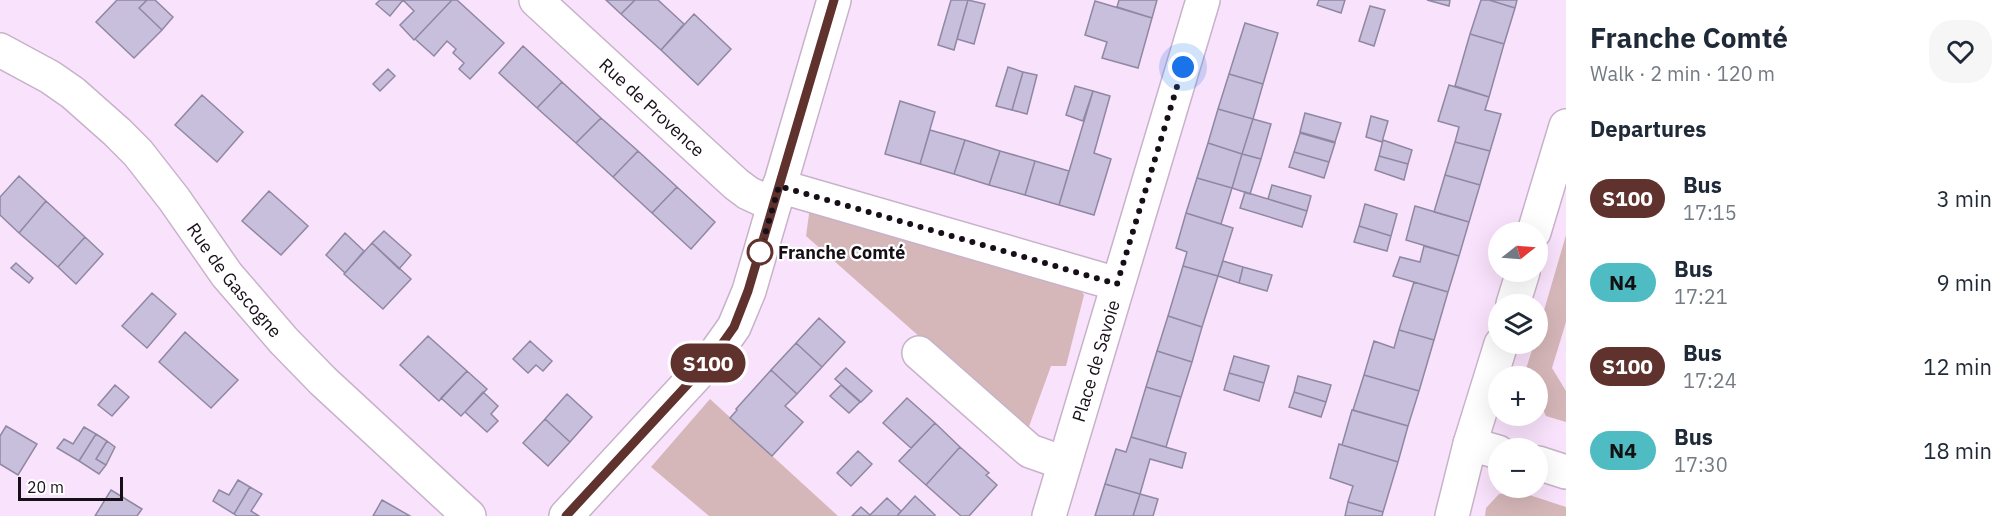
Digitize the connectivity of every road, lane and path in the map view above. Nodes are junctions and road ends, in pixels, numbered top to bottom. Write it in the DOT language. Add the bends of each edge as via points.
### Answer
graph roads {
  1 [pos="536,0"];
  2 [pos="834,0"];
  3 [pos="1203,0"];
  4 [pos="0,50"];
  5 [pos="1566,126"];
  6 [pos="777,195"];
  7 [pos="1537,222"];
  8 [pos="1117,284"];
  9 [pos="919,353"];
  10 [pos="1499,354"];
  11 [pos="1484,448"];
  12 [pos="1064,463"];
  13 [pos="1548,467"];
  14 [pos="1566,472"];
  15 [pos="469,516"];
  16 [pos="566,516"];
  17 [pos="1049,516"];
  18 [pos="1452,516"];
  1 -- 6 [label="street, Rue de Provence" via="736,184 748,193"];
  2 -- 6 [label="street"];
  3 -- 8 [label="street"];
  4 -- 15 [label="street, Rue de Gascogne" via="65,87 117,132 174,199 227,275 284,341"];
  5 -- 7 [label="street"];
  6 -- 8 [label="street, Place de Savoie"];
  6 -- 16 [label="street" via="742,310 723,344"];
  8 -- 12 [label="street, Place de Savoie"];
  9 -- 12 [label="street" via="1030,451"];
  10 -- 11 [label="street"];
  11 -- 18 [label="street"];
  12 -- 17 [label="street, Place de Savoie"];
  13 -- 14 [label="street"];
}
